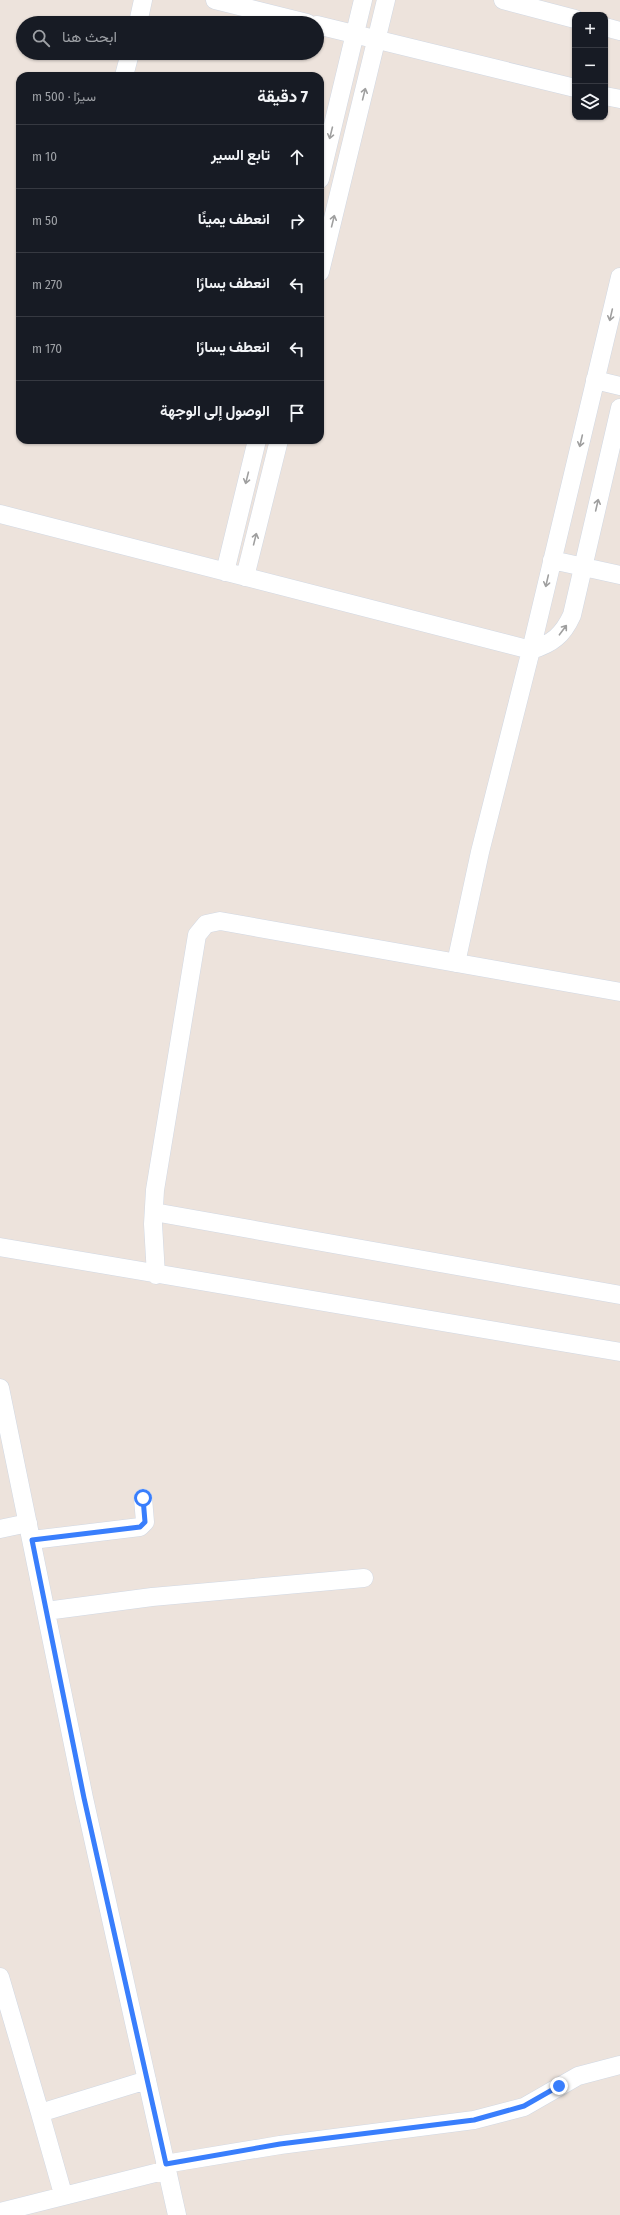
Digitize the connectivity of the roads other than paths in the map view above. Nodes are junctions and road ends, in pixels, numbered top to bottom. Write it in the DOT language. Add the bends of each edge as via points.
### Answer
graph roads {
  1 [pos="143,0"];
  2 [pos="215,0"];
  3 [pos="363,0"];
  4 [pos="386,0"];
  5 [pos="503,0"];
  6 [pos="140,16"];
  7 [pos="279,16"];
  8 [pos="572,18"];
  9 [pos="324,27"];
  10 [pos="608,28"];
  11 [pos="620,31"];
  12 [pos="355,35"];
  13 [pos="377,40"];
  14 [pos="128,60"];
  15 [pos="125,72"];
  16 [pos="572,87"];
  17 [pos="608,97"];
  18 [pos="620,99"];
  19 [pos="324,163"];
  20 [pos="324,256"];
  21 [pos="620,277"];
  22 [pos="595,380"];
  23 [pos="620,386"];
  24 [pos="620,408"];
  25 [pos="256,444"];
  26 [pos="278,444"];
  27 [pos="0,514"];
  28 [pos="552,560"];
  29 [pos="583,567"];
  30 [pos="225,572"];
  31 [pos="620,575"];
  32 [pos="245,577"];
  33 [pos="531,650"];
  34 [pos="456,963"];
  35 [pos="620,992"];
  36 [pos="154,1212"];
  37 [pos="0,1247"];
  38 [pos="156,1275"];
  39 [pos="620,1295"];
  40 [pos="620,1352"];
  41 [pos="0,1388"];
  42 [pos="143,1498"];
  43 [pos="28,1523"];
  44 [pos="0,1529"];
  45 [pos="32,1540"];
  46 [pos="364,1578"];
  47 [pos="46,1611"];
  48 [pos="0,1977"];
  49 [pos="620,2065"];
  50 [pos="147,2080"];
  51 [pos="40,2112"];
  52 [pos="166,2167"];
  53 [pos="63,2194"];
  54 [pos="0,2212"];
  55 [pos="177,2215"];
  1 -- 6 [label="street"];
  2 -- 7 [label="street"];
  3 -- 12 [label="street"];
  4 -- 13 [label="street"];
  5 -- 8 [label="street"];
  9 -- 12 [label="street"];
  10 -- 11 [label="street"];
  12 -- 13 [label="street"];
  12 -- 19 [label="street, one-way"];
  13 -- 16 [label="street"];
  20 -- 13 [label="street, one-way"];
  14 -- 15 [label="street"];
  17 -- 18 [label="street"];
  21 -- 22 [label="street, one-way"];
  22 -- 23 [label="street"];
  22 -- 28 [label="street, one-way"];
  29 -- 24 [label="street, one-way"];
  25 -- 30 [label="street, one-way"];
  32 -- 26 [label="street, one-way"];
  27 -- 30 [label="street"];
  28 -- 29 [label="street"];
  28 -- 33 [label="street, one-way"];
  29 -- 31 [label="street"];
  33 -- 29 [label="street, one-way" via="544,646 566,628 572,615"];
  30 -- 32 [label="street"];
  32 -- 33 [label="street"];
  33 -- 34 [label="street" via="480,852"];
  34 -- 35 [label="street"];
  34 -- 36 [label="street" via="220,921 206,924 197,935 155,1190"];
  36 -- 38 [label="street"];
  36 -- 39 [label="street"];
  37 -- 38 [label="street"];
  38 -- 40 [label="street"];
  41 -- 43 [label="street"];
  42 -- 45 [label="street" via="145,1522 140,1527"];
  43 -- 44 [label="street"];
  43 -- 45 [label="street"];
  45 -- 47 [label="street"];
  46 -- 47 [label="street" via="157,1596"];
  47 -- 50 [label="street" via="84,1798"];
  48 -- 51 [label="street"];
  49 -- 52 [label="street" via="578,2076 524,2106 474,2120 280,2144"];
  50 -- 51 [label="street"];
  50 -- 52 [label="street"];
  51 -- 53 [label="street"];
  52 -- 53 [label="street"];
  52 -- 55 [label="street"];
  53 -- 54 [label="street"];
}
